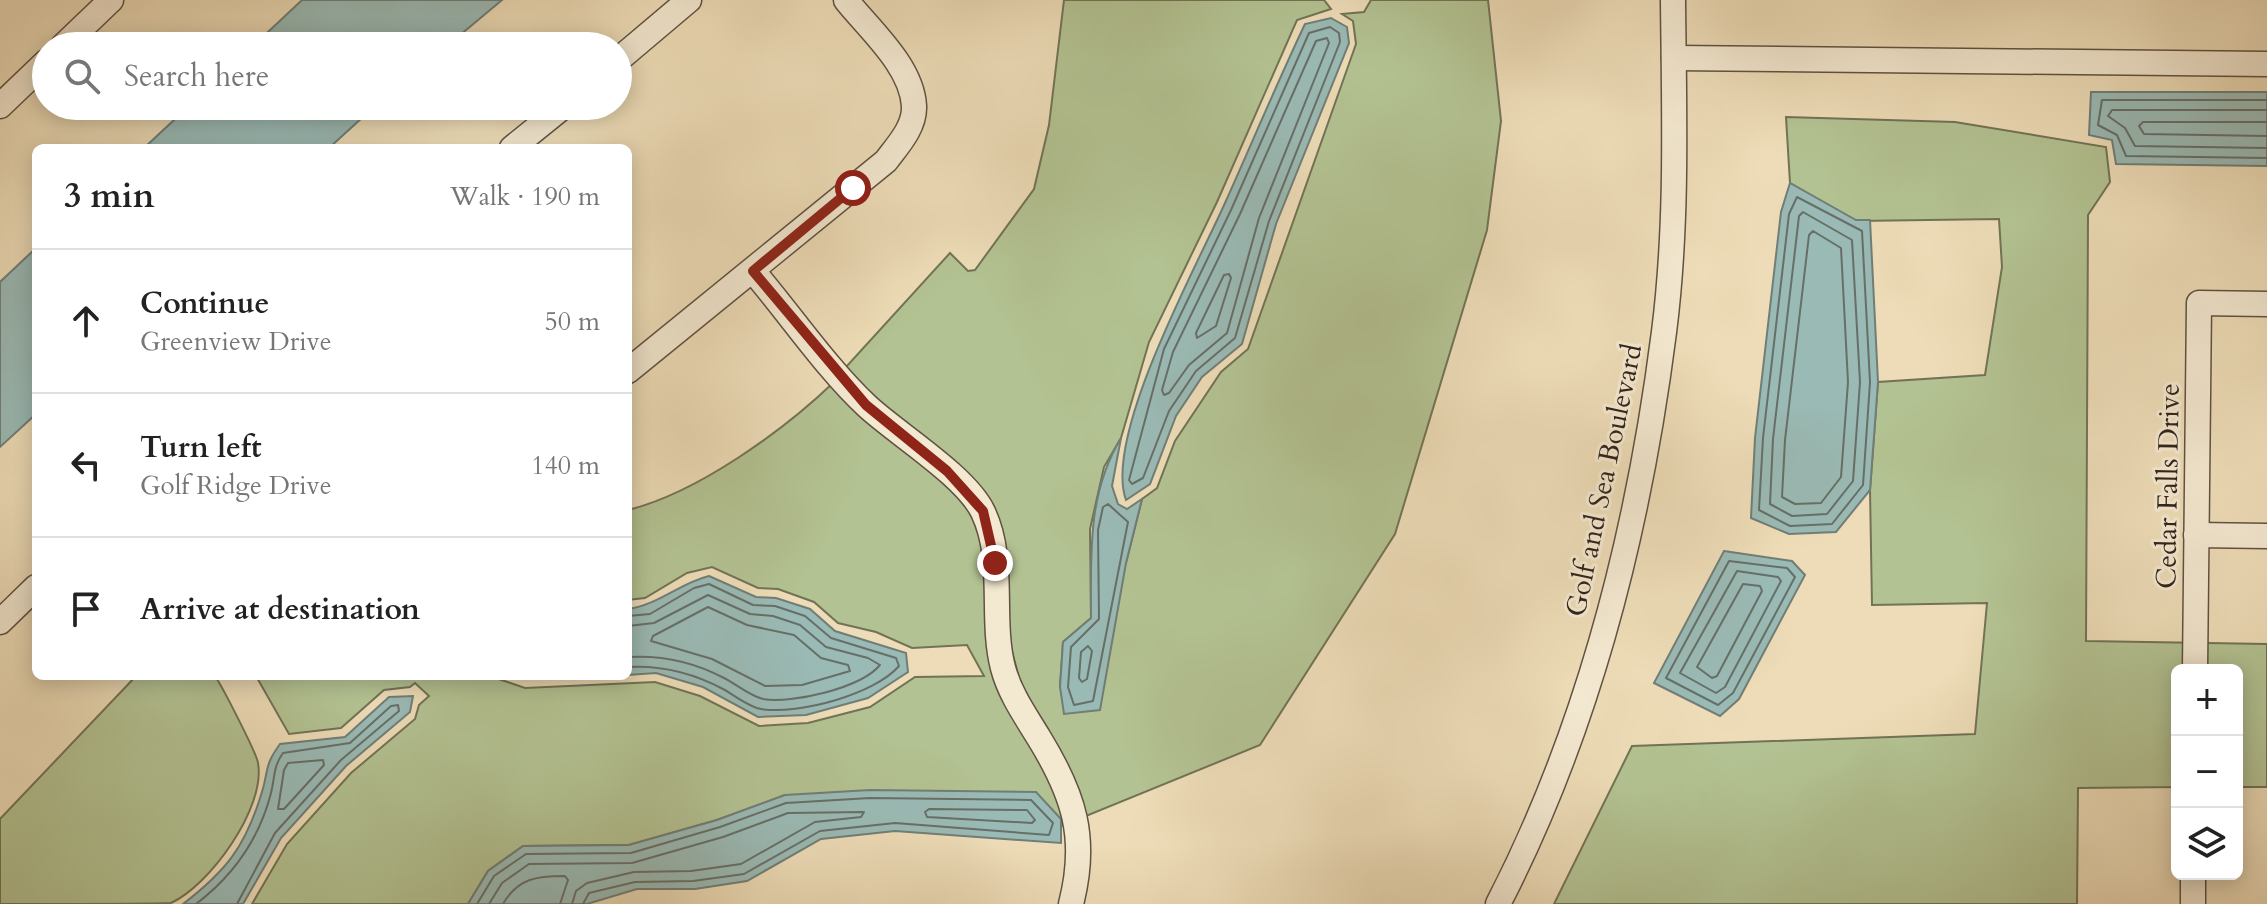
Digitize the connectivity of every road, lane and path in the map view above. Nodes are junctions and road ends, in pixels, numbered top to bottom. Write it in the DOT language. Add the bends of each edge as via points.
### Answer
graph roads {
  1 [pos="111,0"];
  2 [pos="689,0"];
  3 [pos="846,0"];
  4 [pos="1673,0"];
  5 [pos="78,32"];
  6 [pos="632,48"];
  7 [pos="1674,58"];
  8 [pos="2267,64"];
  9 [pos="32,75"];
  10 [pos="0,106"];
  11 [pos="547,120"];
  12 [pos="517,144"];
  13 [pos="753,271"];
  14 [pos="2267,304"];
  15 [pos="632,368"];
  16 [pos="2196,535"];
  17 [pos="2267,536"];
  18 [pos="32,591"];
  19 [pos="0,622"];
  20 [pos="2195,664"];
  21 [pos="2193,880"];
  22 [pos="1071,904"];
  23 [pos="1498,904"];
  24 [pos="2193,904"];
  1 -- 5 [label="street"];
  2 -- 6 [label="street"];
  3 -- 13 [label="street" via="909,85 914,108 907,134 886,161"];
  4 -- 7 [label="street, Golf and Sea Boulevard"];
  7 -- 8 [label="street"];
  7 -- 23 [label="street, Golf and Sea Boulevard" via="1673,194 1664,329 1646,453 1609,613 1526,851"];
  9 -- 10 [label="street"];
  11 -- 12 [label="street"];
  13 -- 15 [label="street"];
  13 -- 22 [label="street" via="866,405 947,471 983,511 995,563 1003,667 1075,811 1080,835"];
  14 -- 16 [label="street, Cedar Falls Drive" via="2199,303"];
  16 -- 17 [label="street"];
  16 -- 20 [label="street, Cedar Falls Drive"];
  18 -- 19 [label="street"];
  21 -- 24 [label="street"];
}
